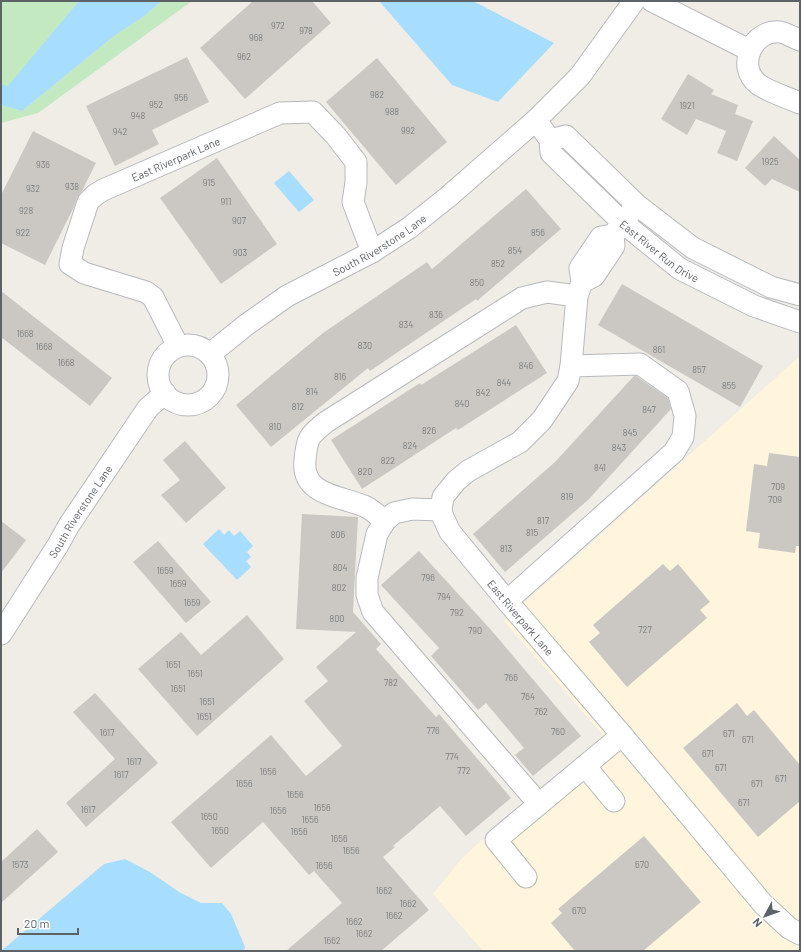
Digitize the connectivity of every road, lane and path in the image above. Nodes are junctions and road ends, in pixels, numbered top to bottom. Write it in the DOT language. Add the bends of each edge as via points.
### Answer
graph roads {
  1 [pos="634,1"];
  2 [pos="652,1"];
  3 [pos="800,40"];
  4 [pos="749,50"];
  5 [pos="800,104"];
  6 [pos="536,120"];
  7 [pos="550,140"];
  8 [pos="637,205"];
  9 [pos="618,228"];
  10 [pos="372,252"];
  11 [pos="580,289"];
  12 [pos="800,295"];
  13 [pos="800,322"];
  14 [pos="178,346"];
  15 [pos="210,354"];
  16 [pos="571,366"];
  17 [pos="165,393"];
  18 [pos="440,510"];
  19 [pos="384,521"];
  20 [pos="507,601"];
  21 [pos="1,634"];
  22 [pos="622,735"];
  23 [pos="585,766"];
  24 [pos="614,801"];
  25 [pos="539,804"];
  26 [pos="526,877"];
  27 [pos="800,934"];
  1 -- 6 [label="street" via="580,76"];
  2 -- 4 [label="street"];
  3 -- 4 [label="street" via="780,32 771,33 762,36"];
  4 -- 5 [label="street" via="748,69 758,85"];
  6 -- 7 [label="street, East River Run Drive"];
  6 -- 10 [label="street, South Riverstone Lane" via="448,197 409,228"];
  7 -- 8 [label="street, East River Run Drive" via="566,136"];
  7 -- 9 [label="street, East River Run Drive" via="551,153"];
  8 -- 9 [label="street"];
  8 -- 12 [label="street, East River Run Drive" via="693,248 771,287"];
  9 -- 11 [label="street" via="601,237 580,268"];
  9 -- 13 [label="street, East River Run Drive" via="680,269 754,306"];
  10 -- 14 [label="street, East Riverpark Lane" via="353,202 356,162 313,112 280,112 103,190 88,202 70,264 84,273 146,292 154,297"];
  10 -- 15 [label="street, South Riverstone Lane" via="287,296"];
  11 -- 16 [label="street"];
  11 -- 19 [label="street" via="547,292 522,298 326,422 313,433 306,443 304,468 312,486 366,507"];
  14 -- 15 [label="street" via="197,346"];
  14 -- 17 [label="street" via="162,359 158,369 158,379"];
  15 -- 17 [label="street" via="219,374 213,393 206,400 186,405 176,403"];
  16 -- 18 [label="street" via="568,380 542,420 520,442 468,470 443,497"];
  16 -- 20 [label="street" via="640,364 678,391 685,416 683,437 674,452"];
  17 -- 21 [label="street, South Riverstone Lane" via="148,408 69,525"];
  18 -- 19 [label="street" via="412,509 394,514"];
  18 -- 20 [label="street, East Riverpark Lane" via="450,532"];
  19 -- 25 [label="street" via="377,534 367,578 367,595 373,612"];
  20 -- 22 [label="street, East Riverpark Lane"];
  22 -- 23 [label="street"];
  22 -- 27 [label="street, East Riverpark Lane" via="763,904 789,928"];
  23 -- 24 [label="street"];
  23 -- 25 [label="street"];
  25 -- 26 [label="street" via="496,840"];
}
